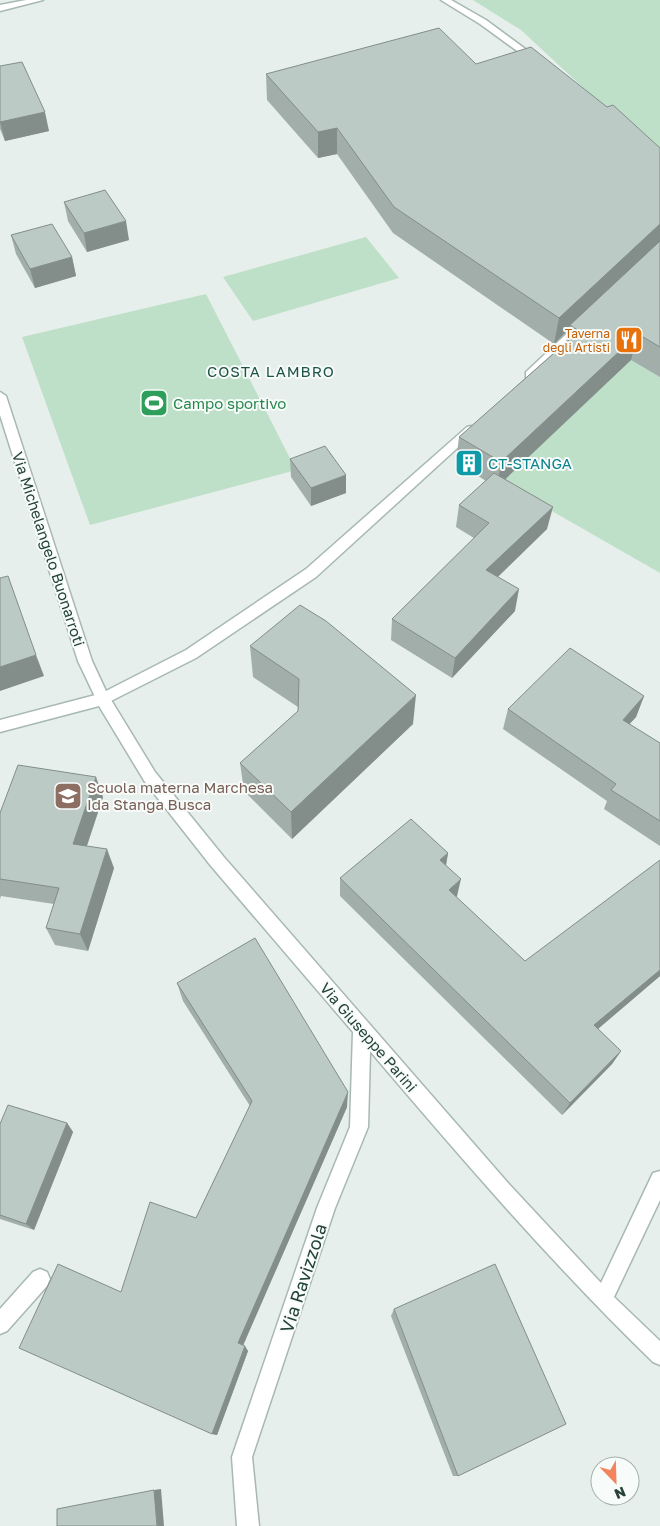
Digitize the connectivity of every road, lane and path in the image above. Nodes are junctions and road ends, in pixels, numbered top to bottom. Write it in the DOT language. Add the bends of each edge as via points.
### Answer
graph roads {
  1 [pos="39,0"];
  2 [pos="445,0"];
  3 [pos="0,8"];
  4 [pos="545,67"];
  5 [pos="589,319"];
  6 [pos="520,384"];
  7 [pos="0,396"];
  8 [pos="480,423"];
  9 [pos="104,699"];
  10 [pos="0,726"];
  11 [pos="362,1030"];
  12 [pos="660,1180"];
  13 [pos="40,1279"];
  14 [pos="602,1300"];
  15 [pos="0,1324"];
  16 [pos="660,1355"];
  17 [pos="248,1526"];
  1 -- 3 [label="street"];
  2 -- 4 [label="street" via="483,22"];
  5 -- 6 [label="street"];
  7 -- 9 [label="street, Via Michelangelo Buonarroti" via="85,661"];
  8 -- 9 [label="street" via="312,573 191,654"];
  9 -- 10 [label="street"];
  9 -- 11 [label="street, Via Giuseppe Parini" via="150,778"];
  11 -- 14 [label="street, Via Giuseppe Parini"];
  11 -- 17 [label="street, Via Ravizzola" via="359,1127 326,1208 242,1457"];
  12 -- 14 [label="street"];
  13 -- 15 [label="street"];
  14 -- 16 [label="street, Via Giuseppe Parini"];
}
